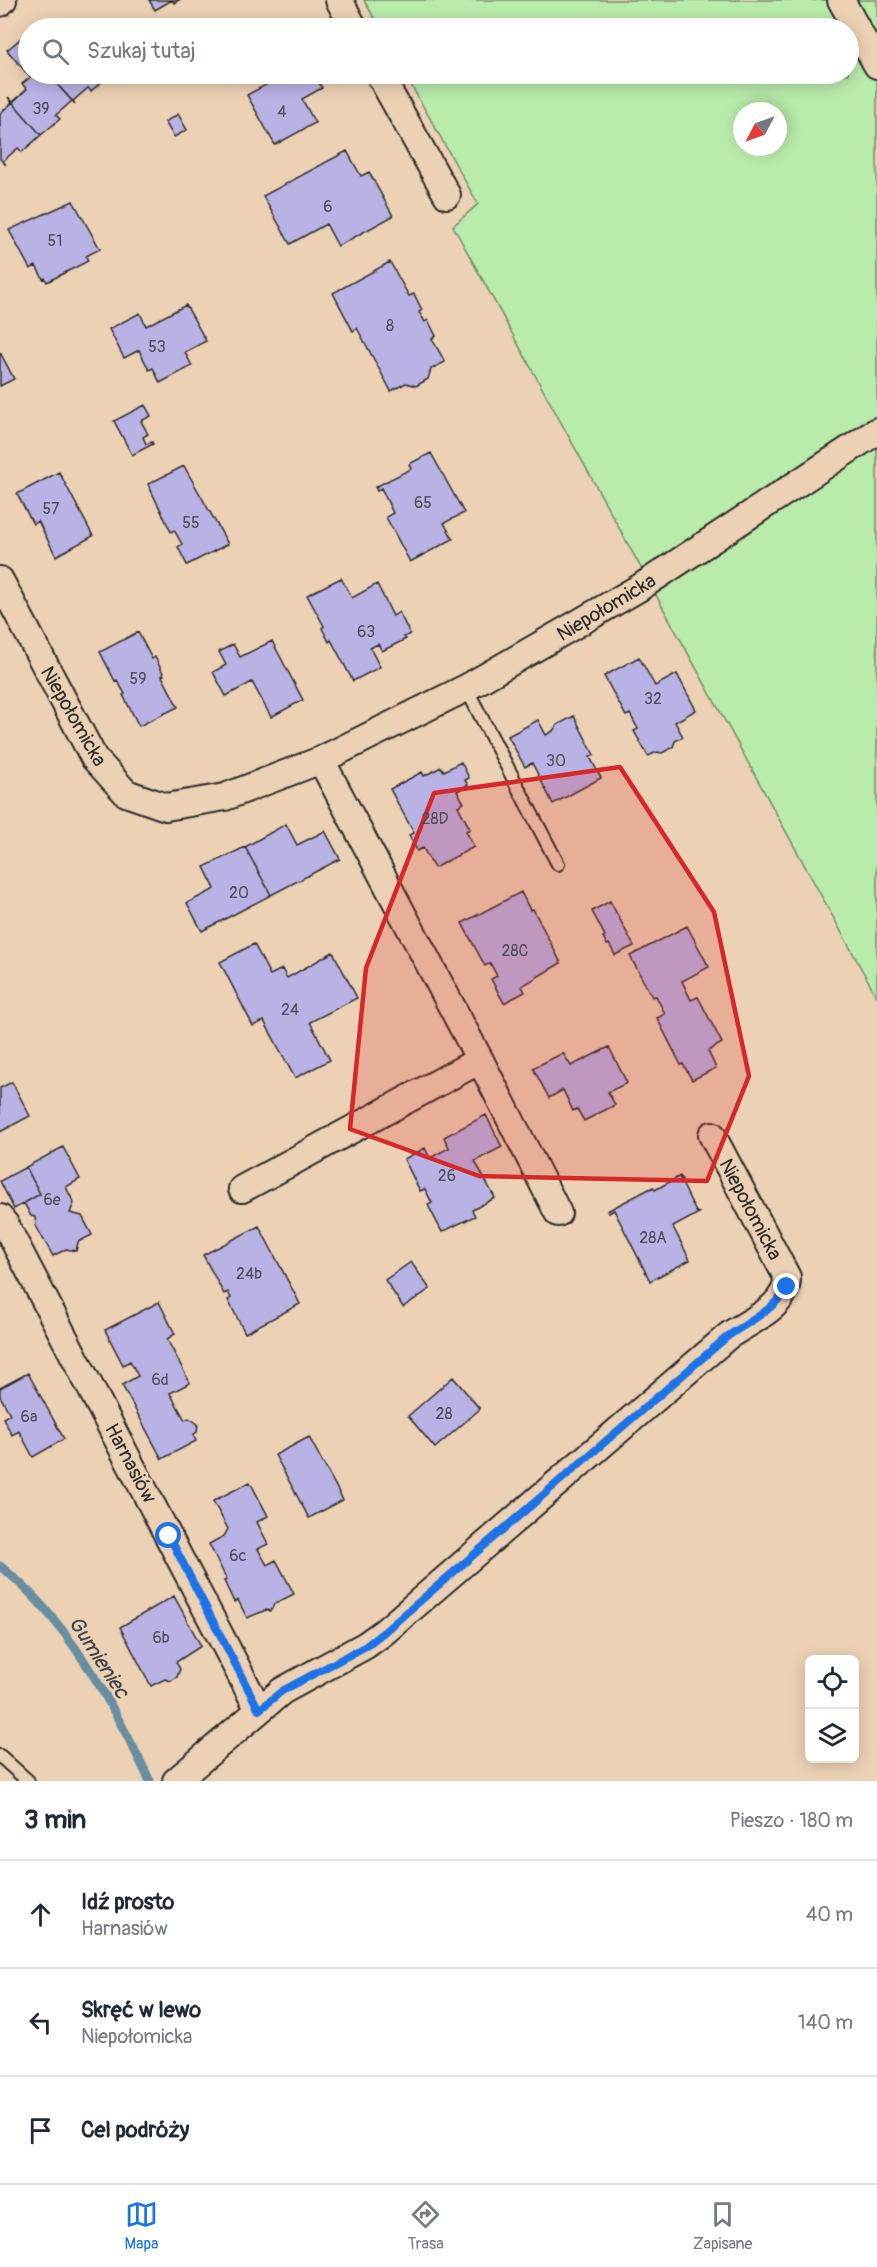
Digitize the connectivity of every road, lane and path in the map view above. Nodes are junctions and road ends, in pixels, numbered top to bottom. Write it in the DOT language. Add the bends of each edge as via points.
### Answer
graph roads {
  1 [pos="339,0"];
  2 [pos="841,0"];
  3 [pos="349,18"];
  4 [pos="851,18"];
  5 [pos="859,32"];
  6 [pos="877,64"];
  7 [pos="385,84"];
  8 [pos="447,195"];
  9 [pos="877,431"];
  10 [pos="0,580"];
  11 [pos="466,688"];
  12 [pos="321,760"];
  13 [pos="558,864"];
  14 [pos="480,1060"];
  15 [pos="712,1135"];
  16 [pos="242,1189"];
  17 [pos="558,1213"];
  18 [pos="0,1218"];
  19 [pos="259,1710"];
  20 [pos="0,1756"];
  21 [pos="28,1781"];
  22 [pos="176,1781"];
  1 -- 3 [label="street"];
  2 -- 4 [label="street"];
  5 -- 6 [label="street"];
  7 -- 8 [label="street"];
  9 -- 11 [label="street, Niepołomicka" via="639,588"];
  10 -- 12 [label="street, Niepołomicka" via="94,758 126,793 166,807 178,805 225,797"];
  11 -- 12 [label="street, Niepołomicka"];
  11 -- 13 [label="lane"];
  12 -- 14 [label="street"];
  14 -- 16 [label="street"];
  14 -- 17 [label="street"];
  15 -- 19 [label="street, Niepołomicka" via="787,1277 781,1298 728,1336 384,1632 366,1646 282,1691"];
  18 -- 19 [label="street, Harnasiów"];
  19 -- 22 [label="street, Niepołomicka"];
  20 -- 21 [label="lane"];
}
